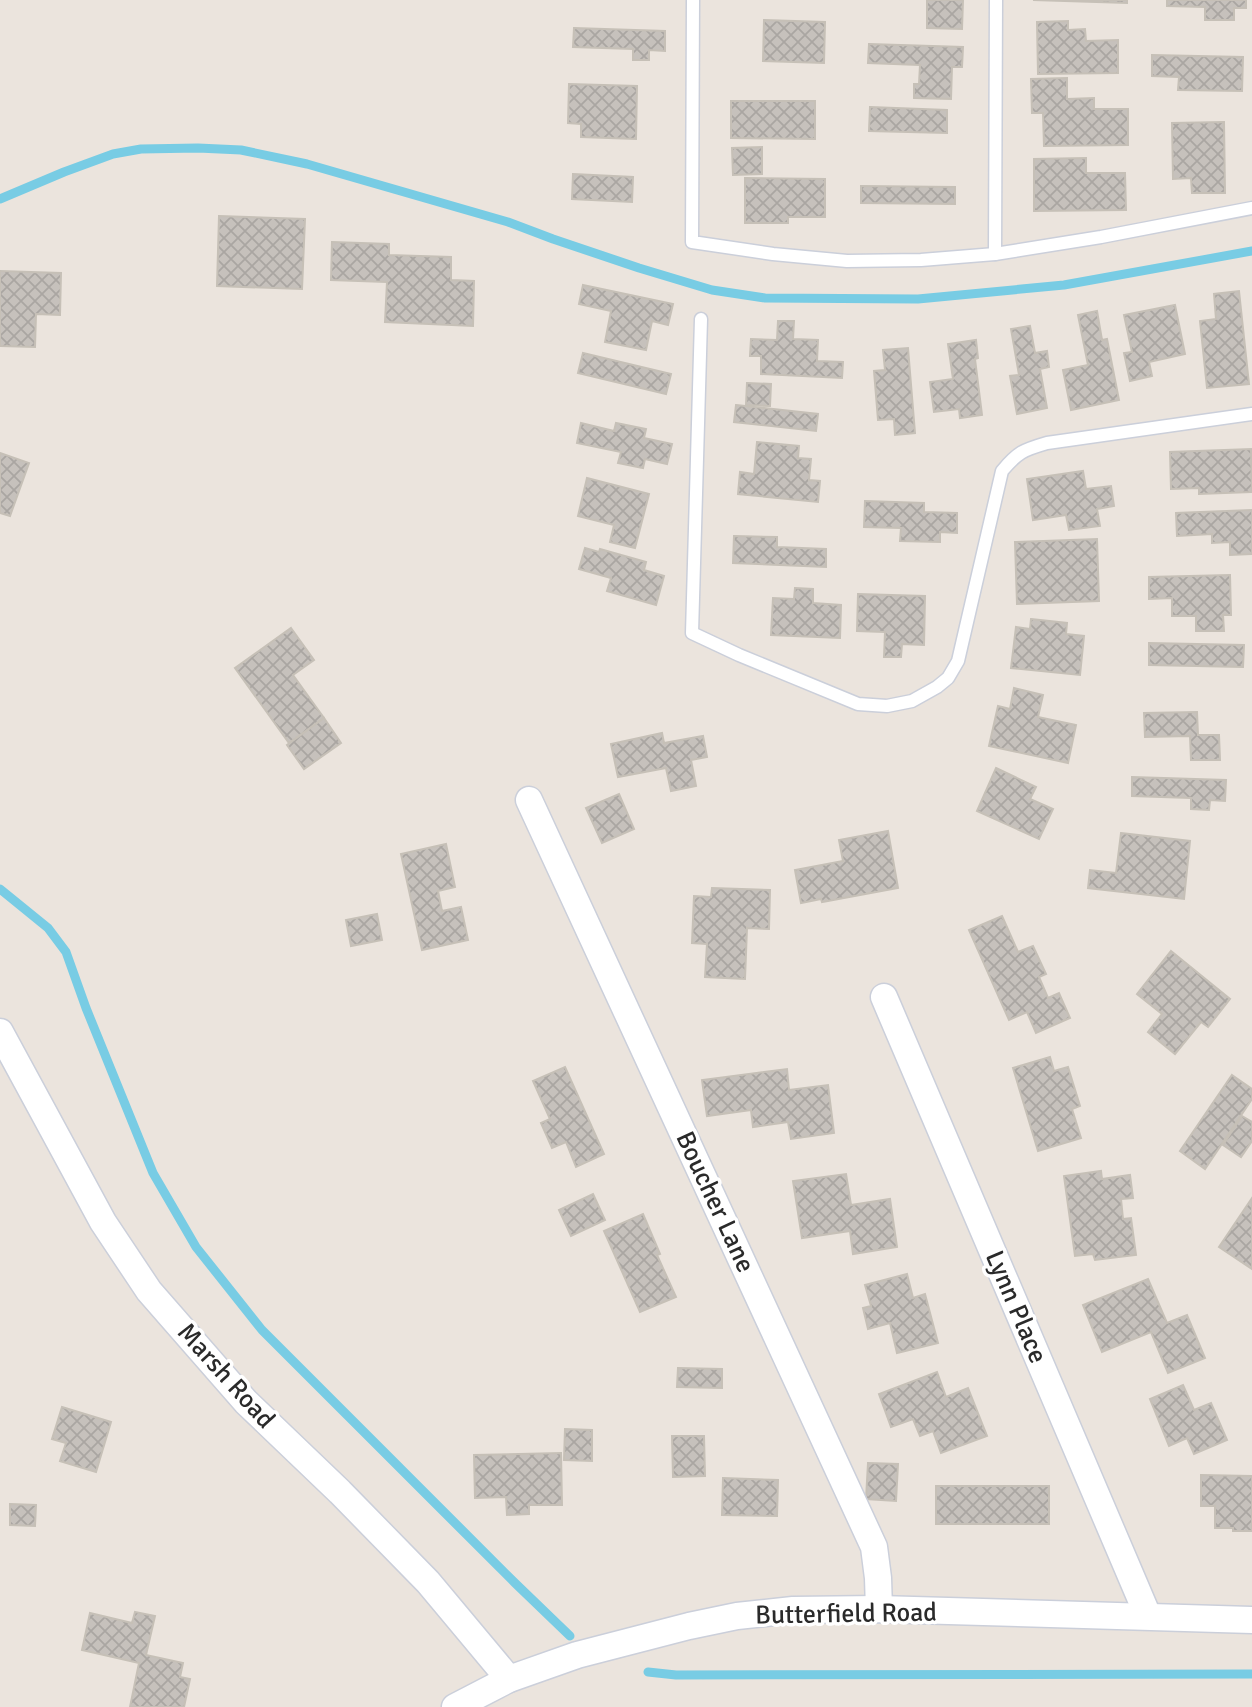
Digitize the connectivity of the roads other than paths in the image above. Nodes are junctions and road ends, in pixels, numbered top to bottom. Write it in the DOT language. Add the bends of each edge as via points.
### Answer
graph roads {
  1 [pos="693,0"];
  2 [pos="996,0"];
  3 [pos="1252,208"];
  4 [pos="995,254"];
  5 [pos="701,319"];
  6 [pos="1252,414"];
  7 [pos="529,800"];
  8 [pos="884,997"];
  9 [pos="0,1032"];
  10 [pos="879,1609"];
  11 [pos="1148,1616"];
  12 [pos="1252,1620"];
  13 [pos="509,1679"];
  14 [pos="455,1707"];
  1 -- 4 [label="lane" via="692,242 847,261"];
  2 -- 4 [label="lane"];
  3 -- 4 [label="lane"];
  5 -- 6 [label="lane" via="692,633 858,704 887,706 912,701 948,678 958,661 1002,471 1014,457 1047,443"];
  7 -- 10 [label="street, Boucher Lane" via="874,1547"];
  8 -- 11 [label="street, Lynn Place"];
  9 -- 13 [label="street, Marsh Road" via="103,1222 149,1291 246,1402 428,1582"];
  10 -- 11 [label="street, Butterfield Road"];
  10 -- 13 [label="street, Butterfield Road" via="737,1616 577,1655"];
  11 -- 12 [label="street, Butterfield Road"];
  13 -- 14 [label="street, Butterfield Road"];
}
